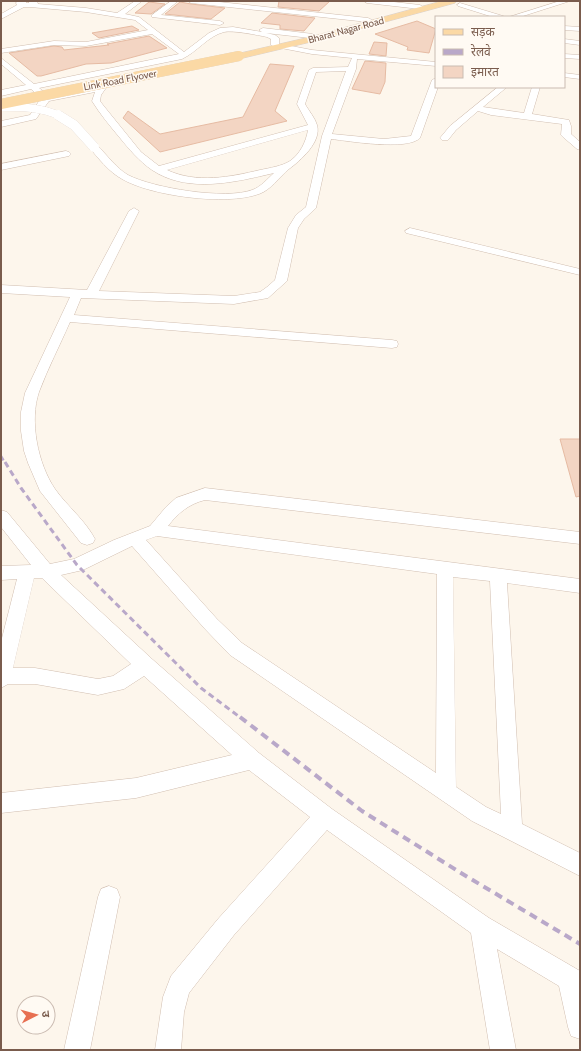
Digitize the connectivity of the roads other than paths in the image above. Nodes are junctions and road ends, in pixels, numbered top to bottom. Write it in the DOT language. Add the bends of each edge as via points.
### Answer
graph roads {
  1 [pos="9,1"];
  2 [pos="71,1"];
  3 [pos="139,1"];
  4 [pos="175,1"];
  5 [pos="191,1"];
  6 [pos="280,1"];
  7 [pos="367,1"];
  8 [pos="441,1"];
  9 [pos="34,2"];
  10 [pos="203,2"];
  11 [pos="568,2"];
  12 [pos="22,3"];
  13 [pos="241,3"];
  14 [pos="456,3"];
  15 [pos="96,4"];
  16 [pos="60,7"];
  17 [pos="420,7"];
  18 [pos="86,10"];
  19 [pos="267,12"];
  20 [pos="119,15"];
  21 [pos="154,16"];
  22 [pos="498,16"];
  23 [pos="517,16"];
  24 [pos="1,18"];
  25 [pos="181,19"];
  26 [pos="140,20"];
  27 [pos="223,20"];
  28 [pos="368,20"];
  29 [pos="565,28"];
  30 [pos="576,29"];
  31 [pos="154,31"];
  32 [pos="310,36"];
  33 [pos="565,39"];
  34 [pos="565,40"];
  35 [pos="580,43"];
  36 [pos="279,45"];
  37 [pos="1,51"];
  38 [pos="180,52"];
  39 [pos="258,52"];
  40 [pos="237,54"];
  41 [pos="356,56"];
  42 [pos="565,56"];
  43 [pos="580,57"];
  44 [pos="1,61"];
  45 [pos="435,64"];
  46 [pos="352,69"];
  47 [pos="11,70"];
  48 [pos="1,72"];
  49 [pos="565,75"];
  50 [pos="580,77"];
  51 [pos="61,81"];
  52 [pos="435,83"];
  53 [pos="31,85"];
  54 [pos="102,88"];
  55 [pos="502,88"];
  56 [pos="536,88"];
  57 [pos="1,93"];
  58 [pos="77,94"];
  59 [pos="1,98"];
  60 [pos="46,98"];
  61 [pos="96,101"];
  62 [pos="1,105"];
  63 [pos="477,108"];
  64 [pos="527,116"];
  65 [pos="1,124"];
  66 [pos="313,126"];
  67 [pos="327,136"];
  68 [pos="445,138"];
  69 [pos="580,147"];
  70 [pos="66,154"];
  71 [pos="1,167"];
  72 [pos="286,167"];
  73 [pos="160,169"];
  74 [pos="134,211"];
  75 [pos="410,231"];
  76 [pos="580,272"];
  77 [pos="1,289"];
  78 [pos="77,294"];
  79 [pos="91,294"];
  80 [pos="66,318"];
  81 [pos="392,344"];
  82 [pos="1,516"];
  83 [pos="156,530"];
  84 [pos="134,538"];
  85 [pos="580,538"];
  86 [pos="86,539"];
  87 [pos="445,569"];
  88 [pos="36,572"];
  89 [pos="1,573"];
  90 [pos="498,575"];
  91 [pos="580,588"];
  92 [pos="145,665"];
  93 [pos="1,678"];
  94 [pos="252,760"];
  95 [pos="446,792"];
  96 [pos="1,804"];
  97 [pos="325,816"];
  98 [pos="512,831"];
  99 [pos="580,865"];
  100 [pos="109,897"];
  101 [pos="481,926"];
  102 [pos="575,981"];
  103 [pos="580,1027"];
  104 [pos="76,1050"];
  105 [pos="168,1050"];
  106 [pos="503,1050"];
  1 -- 12 [label="street"];
  2 -- 16 [label="street"];
  3 -- 20 [label="street"];
  4 -- 21 [label="street"];
  5 -- 10 [label="street"];
  6 -- 19 [label="street"];
  7 -- 17 [label="street"];
  8 -- 17 [label="main road, Bharat Nagar Road"];
  9 -- 12 [label="street"];
  9 -- 16 [label="street"];
  10 -- 13 [label="street"];
  10 -- 25 [label="street"];
  11 -- 23 [label="street"];
  12 -- 24 [label="street"];
  13 -- 19 [label="street"];
  13 -- 27 [label="street"];
  14 -- 22 [label="street"];
  14 -- 36 [label="main road, Bharat Nagar Road"];
  15 -- 18 [label="street"];
  16 -- 18 [label="street"];
  17 -- 28 [label="main road, Bharat Nagar Road"];
  18 -- 20 [label="street"];
  19 -- 28 [label="street" via="295,12"];
  20 -- 26 [label="street"];
  21 -- 25 [label="street"];
  21 -- 26 [label="street"];
  25 -- 27 [label="street"];
  26 -- 31 [label="street"];
  27 -- 32 [label="street"];
  27 -- 38 [label="street"];
  28 -- 32 [label="main road, Bharat Nagar Road"];
  29 -- 30 [label="street"];
  30 -- 33 [label="street"];
  31 -- 37 [label="street" via="86,44 54,43"];
  31 -- 38 [label="street"];
  32 -- 36 [label="main road, Bharat Nagar Road"];
  34 -- 35 [label="street"];
  36 -- 39 [label="main road, Bharat Nagar Road"];
  36 -- 40 [label="main road, Bharat Nagar Road"];
  36 -- 41 [label="street" via="312,52"];
  36 -- 51 [label="street" via="275,38 269,35 222,30 191,52 179,57"];
  38 -- 53 [label="street"];
  39 -- 40 [label="main road, Bharat Nagar Road"];
  39 -- 54 [label="street" via="236,60"];
  40 -- 59 [label="main road, Link Road Flyover"];
  40 -- 62 [label="main road, Link Road Flyover, bridge"];
  41 -- 45 [label="street"];
  41 -- 46 [label="street"];
  42 -- 43 [label="street"];
  44 -- 47 [label="street"];
  46 -- 66 [label="street" via="313,70 301,106"];
  46 -- 67 [label="street"];
  47 -- 48 [label="street"];
  47 -- 53 [label="street"];
  49 -- 50 [label="street"];
  51 -- 53 [label="street"];
  51 -- 58 [label="street"];
  52 -- 67 [label="street" via="415,138 394,142"];
  53 -- 57 [label="street"];
  53 -- 60 [label="street"];
  54 -- 58 [label="street"];
  54 -- 61 [label="street"];
  55 -- 63 [label="street"];
  56 -- 64 [label="street"];
  58 -- 60 [label="street"];
  58 -- 61 [label="street"];
  60 -- 65 [label="street" via="33,117"];
  61 -- 73 [label="street" via="140,156"];
  62 -- 72 [label="street, bridge" via="29,107 60,115 85,135 94,148 125,177 160,188 233,197 255,193"];
  63 -- 64 [label="street"];
  63 -- 68 [label="street" via="452,128"];
  64 -- 69 [label="street" via="564,121 568,126 568,138"];
  66 -- 72 [label="street" via="314,131 306,147 294,162"];
  66 -- 73 [label="street"];
  67 -- 79 [label="street" via="311,208 300,216 295,224 281,281 272,290 264,295 234,300"];
  70 -- 71 [label="street"];
  72 -- 73 [label="street" via="237,179 206,182 184,179"];
  74 -- 79 [label="street"];
  75 -- 76 [label="street"];
  77 -- 78 [label="street"];
  78 -- 79 [label="street"];
  78 -- 80 [label="street"];
  80 -- 81 [label="street"];
  80 -- 86 [label="street" via="32,393 28,431 35,463 48,492"];
  82 -- 88 [label="street"];
  83 -- 84 [label="street"];
  83 -- 85 [label="street" via="171,510 181,502 205,494"];
  83 -- 87 [label="street"];
  84 -- 88 [label="street" via="77,565"];
  84 -- 95 [label="street" via="236,649"];
  87 -- 90 [label="street"];
  87 -- 95 [label="street"];
  88 -- 89 [label="street"];
  88 -- 92 [label="street"];
  88 -- 93 [label="street"];
  90 -- 91 [label="street"];
  90 -- 98 [label="street"];
  92 -- 93 [label="street" via="117,683 98,687 34,676"];
  92 -- 94 [label="street"];
  94 -- 96 [label="street" via="136,788"];
  94 -- 97 [label="street"];
  95 -- 98 [label="street" via="479,814"];
  97 -- 101 [label="street"];
  97 -- 105 [label="street" via="226,927 180,985 172,1012"];
  98 -- 99 [label="street"];
  100 -- 104 [label="street"];
  101 -- 102 [label="street"];
  101 -- 106 [label="street"];
  102 -- 103 [label="street"];
}
